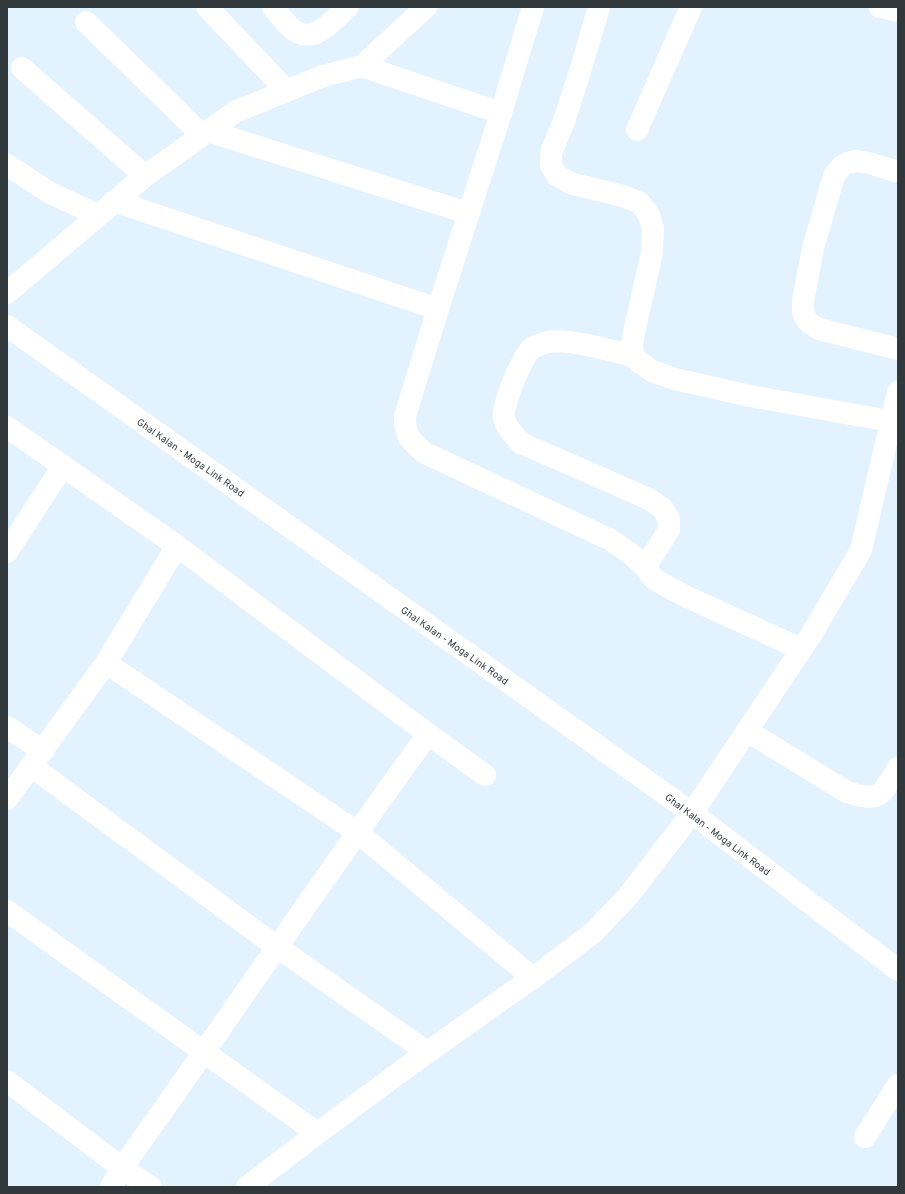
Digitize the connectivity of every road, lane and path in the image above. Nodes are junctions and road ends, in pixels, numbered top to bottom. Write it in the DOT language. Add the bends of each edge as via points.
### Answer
graph roads {
  1 [pos="207,7"];
  2 [pos="274,7"];
  3 [pos="348,7"];
  4 [pos="426,7"];
  5 [pos="533,7"];
  6 [pos="599,7"];
  7 [pos="691,7"];
  8 [pos="880,7"];
  9 [pos="898,11"];
  10 [pos="86,22"];
  11 [pos="362,66"];
  12 [pos="22,68"];
  13 [pos="287,91"];
  14 [pos="500,113"];
  15 [pos="637,130"];
  16 [pos="205,133"];
  17 [pos="7,165"];
  18 [pos="898,172"];
  19 [pos="145,176"];
  20 [pos="106,208"];
  21 [pos="468,213"];
  22 [pos="7,293"];
  23 [pos="438,309"];
  24 [pos="7,326"];
  25 [pos="898,349"];
  26 [pos="633,356"];
  27 [pos="898,392"];
  28 [pos="890,421"];
  29 [pos="7,427"];
  30 [pos="63,466"];
  31 [pos="178,546"];
  32 [pos="7,552"];
  33 [pos="645,567"];
  34 [pos="801,650"];
  35 [pos="106,664"];
  36 [pos="7,727"];
  37 [pos="747,732"];
  38 [pos="428,734"];
  39 [pos="37,759"];
  40 [pos="898,768"];
  41 [pos="486,775"];
  42 [pos="7,799"];
  43 [pos="692,813"];
  44 [pos="357,832"];
  45 [pos="7,911"];
  46 [pos="277,947"];
  47 [pos="898,970"];
  48 [pos="533,978"];
  49 [pos="427,1052"];
  50 [pos="204,1053"];
  51 [pos="7,1081"];
  52 [pos="898,1084"];
  53 [pos="316,1134"];
  54 [pos="865,1136"];
  55 [pos="122,1168"];
  56 [pos="111,1187"];
  57 [pos="151,1187"];
  58 [pos="246,1187"];
  1 -- 13 [label="street"];
  2 -- 3 [label="street" via="289,26 307,36 327,26"];
  4 -- 11 [label="street"];
  5 -- 14 [label="street"];
  6 -- 26 [label="street" via="564,121 551,154 551,165 557,176 562,179 623,196 640,204 649,215 653,228 652,253 634,332"];
  7 -- 15 [label="street"];
  8 -- 9 [label="street"];
  10 -- 16 [label="street"];
  11 -- 13 [label="street" via="323,76"];
  11 -- 14 [label="street"];
  12 -- 19 [label="street"];
  13 -- 16 [label="street" via="235,112"];
  14 -- 21 [label="street"];
  16 -- 19 [label="street"];
  16 -- 21 [label="street"];
  17 -- 20 [label="street" via="52,194"];
  18 -- 25 [label="street" via="856,161 842,166 834,176 813,248 803,312 811,324 820,329"];
  19 -- 20 [label="street"];
  20 -- 22 [label="street"];
  20 -- 23 [label="street"];
  21 -- 23 [label="street"];
  23 -- 33 [label="street" via="405,416 409,438 425,453 611,540"];
  24 -- 43 [label="street, Ghal Kalan - Moga Link Road"];
  26 -- 28 [label="street" via="652,371 675,379 750,396"];
  26 -- 33 [label="street" via="568,342 548,342 532,349 507,398 504,417 510,431 521,443 649,499 663,509 669,519 669,530"];
  27 -- 28 [label="street"];
  28 -- 34 [label="street" via="861,550"];
  29 -- 30 [label="street"];
  30 -- 31 [label="street"];
  30 -- 32 [label="street"];
  31 -- 35 [label="street"];
  31 -- 38 [label="street"];
  33 -- 34 [label="street" via="654,579 674,591"];
  34 -- 37 [label="street"];
  35 -- 39 [label="street"];
  35 -- 44 [label="street"];
  36 -- 39 [label="street"];
  37 -- 40 [label="street" via="847,792 862,797 876,796 885,789"];
  37 -- 43 [label="street"];
  38 -- 41 [label="street"];
  38 -- 44 [label="street"];
  39 -- 42 [label="street"];
  39 -- 46 [label="street"];
  43 -- 47 [label="street, Ghal Kalan - Moga Link Road"];
  43 -- 48 [label="street" via="628,895 594,932"];
  44 -- 46 [label="street"];
  44 -- 48 [label="street"];
  45 -- 50 [label="street"];
  46 -- 49 [label="street"];
  46 -- 50 [label="street"];
  48 -- 49 [label="street"];
  49 -- 53 [label="street"];
  50 -- 53 [label="street"];
  50 -- 55 [label="street"];
  51 -- 55 [label="street"];
  52 -- 54 [label="street"];
  53 -- 58 [label="street"];
  55 -- 56 [label="street"];
  55 -- 57 [label="street"];
}
